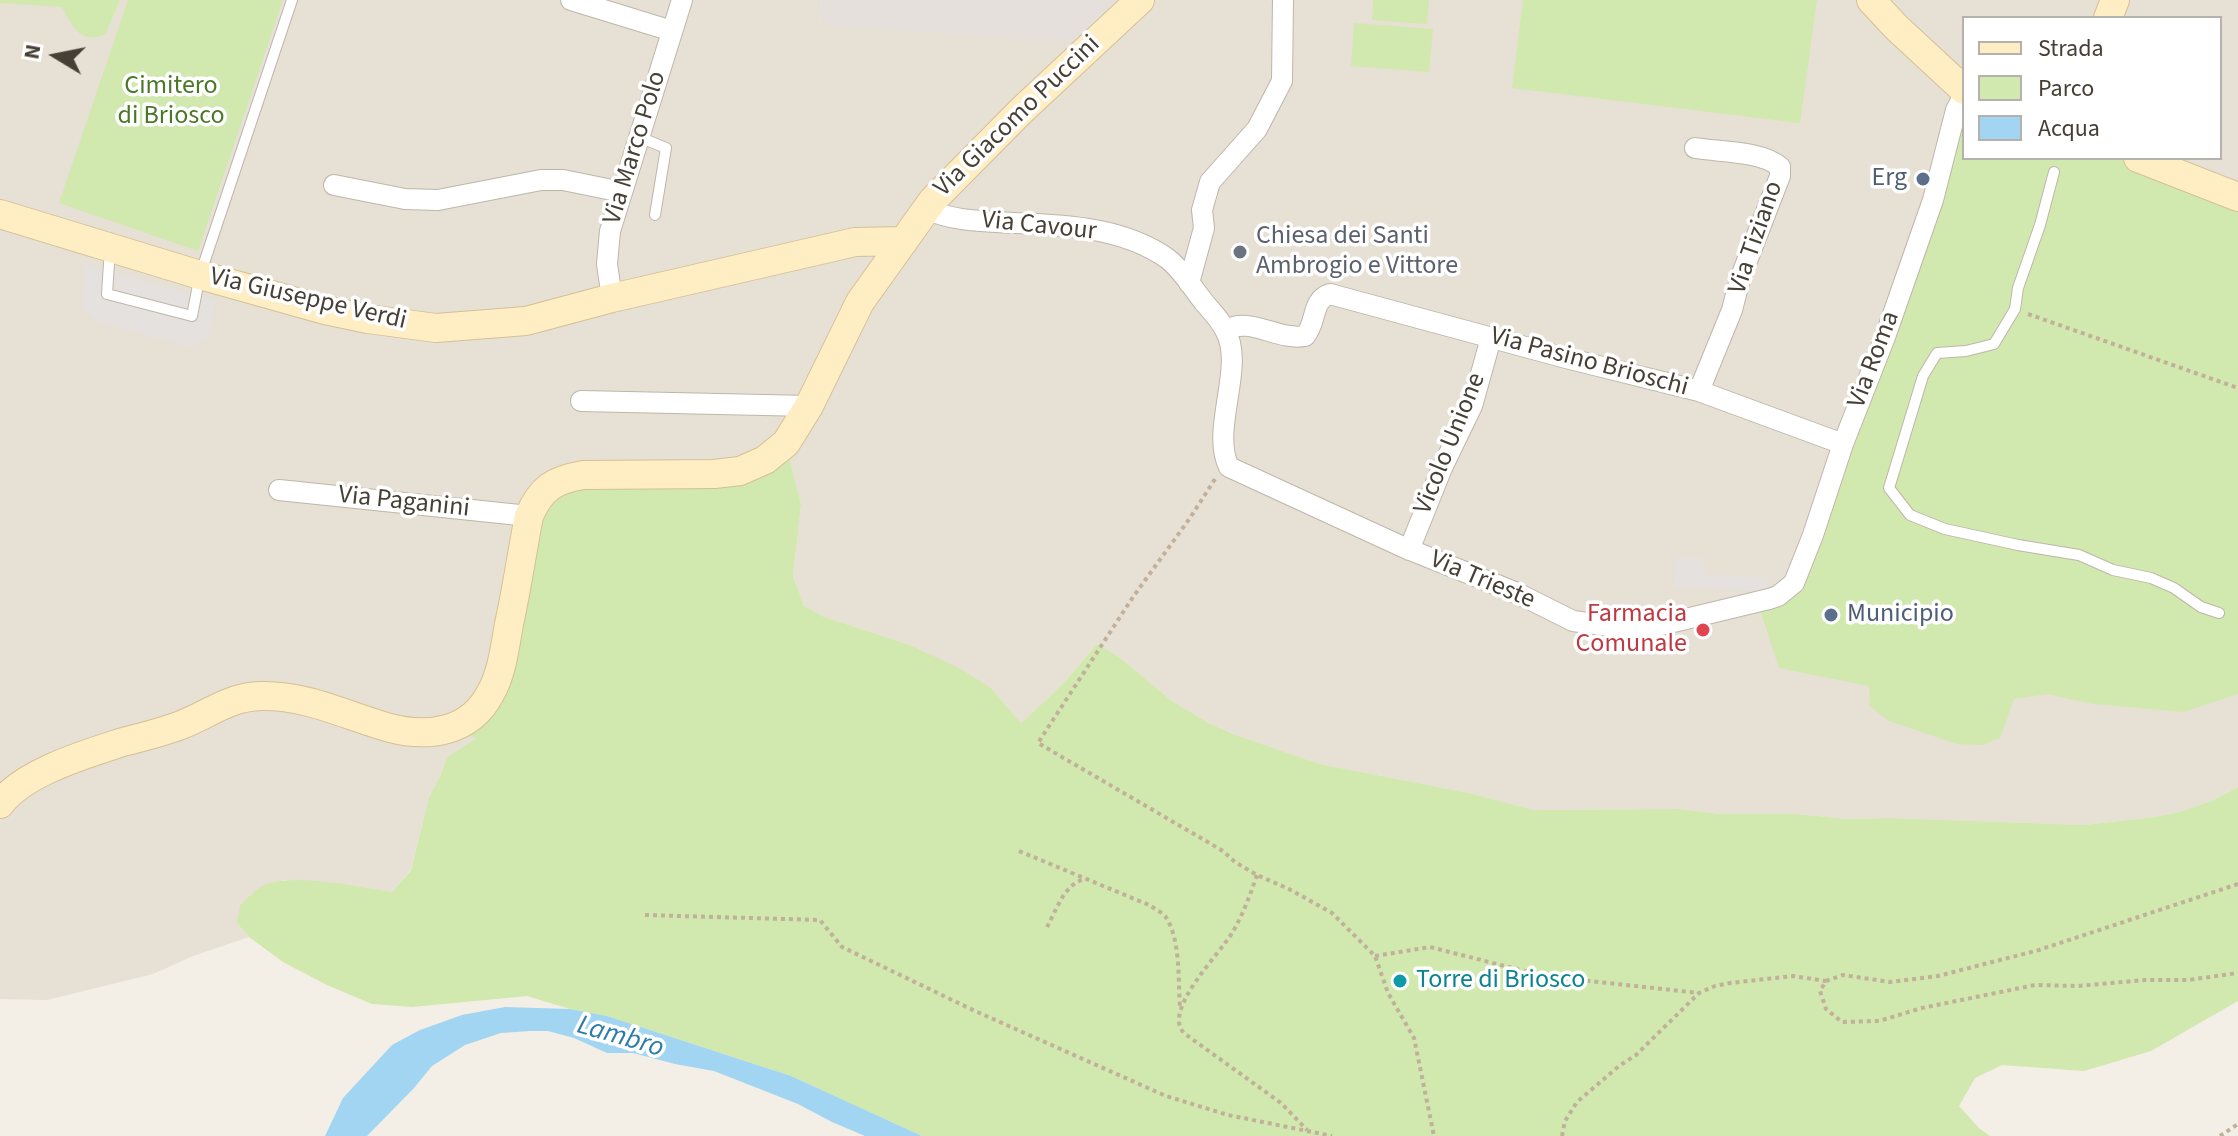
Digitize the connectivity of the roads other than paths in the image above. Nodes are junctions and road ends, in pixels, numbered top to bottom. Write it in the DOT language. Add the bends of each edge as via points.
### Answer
graph roads {
  1 [pos="292,0"];
  2 [pos="571,0"];
  3 [pos="682,0"];
  4 [pos="1140,0"];
  5 [pos="1283,0"];
  6 [pos="1871,0"];
  7 [pos="672,31"];
  8 [pos="1962,91"];
  9 [pos="1962,97"];
  10 [pos="639,137"];
  11 [pos="1695,148"];
  12 [pos="2143,160"];
  13 [pos="2054,172"];
  14 [pos="334,185"];
  15 [pos="622,192"];
  16 [pos="2238,197"];
  17 [pos="930,205"];
  18 [pos="0,214"];
  19 [pos="655,215"];
  20 [pos="904,241"];
  21 [pos="855,242"];
  22 [pos="110,247"];
  23 [pos="200,275"];
  24 [pos="1189,283"];
  25 [pos="612,298"];
  26 [pos="1221,324"];
  27 [pos="1491,338"];
  28 [pos="1699,391"];
  29 [pos="581,401"];
  30 [pos="809,406"];
  31 [pos="1843,444"];
  32 [pos="279,490"];
  33 [pos="529,516"];
  34 [pos="1409,550"];
  35 [pos="1758,603"];
  36 [pos="2219,613"];
  37 [pos="0,804"];
  1 -- 23 [label="lane"];
  2 -- 7 [label="street"];
  3 -- 7 [label="street, Via Marco Polo"];
  4 -- 17 [label="street, Via Giacomo Puccini"];
  5 -- 24 [label="street" via="1282,81 1257,129 1210,182"];
  6 -- 8 [label="street"];
  7 -- 10 [label="street, Via Marco Polo"];
  9 -- 31 [label="street, Via Roma" via="1933,200"];
  10 -- 15 [label="street, Via Marco Polo"];
  10 -- 19 [label="lane" via="666,148"];
  11 -- 28 [label="street, Via Tiziano" via="1758,157 1780,167"];
  12 -- 16 [label="street"];
  13 -- 36 [label="lane" via="2015,309 1994,344 1937,353 1923,376 1889,488 1910,515 1945,529 2079,555 2151,578"];
  14 -- 15 [label="street" via="438,200 541,180"];
  15 -- 25 [label="street, Via Marco Polo" via="610,231"];
  17 -- 20 [label="street, Via Giacomo Puccini"];
  17 -- 21 [label="street"];
  17 -- 24 [label="street, Via Cavour" via="957,219 1059,225 1117,236 1168,260"];
  18 -- 22 [label="street, Via Giuseppe Verdi"];
  20 -- 21 [label="street, Via Giuseppe Verdi"];
  20 -- 30 [label="street, Via Giacomo Puccini" via="860,302"];
  21 -- 25 [label="street, Via Giuseppe Verdi"];
  22 -- 23 [label="street, Via Giuseppe Verdi"];
  22 -- 23 [label="lane" via="107,294 192,316"];
  23 -- 25 [label="street, Via Giuseppe Verdi" via="325,310 436,328 526,321"];
  24 -- 26 [label="street, Via Cavour"];
  26 -- 27 [label="street, Via Pasino Brioschi" via="1305,336 1318,303 1330,294"];
  26 -- 34 [label="street, Via Trieste" via="1231,355 1227,462"];
  27 -- 28 [label="street, Via Pasino Brioschi"];
  27 -- 34 [label="street, Vicolo Unione" via="1472,406"];
  28 -- 31 [label="street, Via Pasino Brioschi"];
  29 -- 30 [label="street"];
  30 -- 33 [label="street, Via Giacomo Puccini" via="786,443 752,467 714,474 562,479 536,500"];
  31 -- 35 [label="street, Via Roma" via="1794,583"];
  32 -- 33 [label="street, Via Paganini"];
  33 -- 37 [label="street" via="492,692 465,723 424,733 393,729 305,700 245,697 42,773 9,792"];
  34 -- 35 [label="street, Via Trieste" via="1593,625 1640,630"];
}
